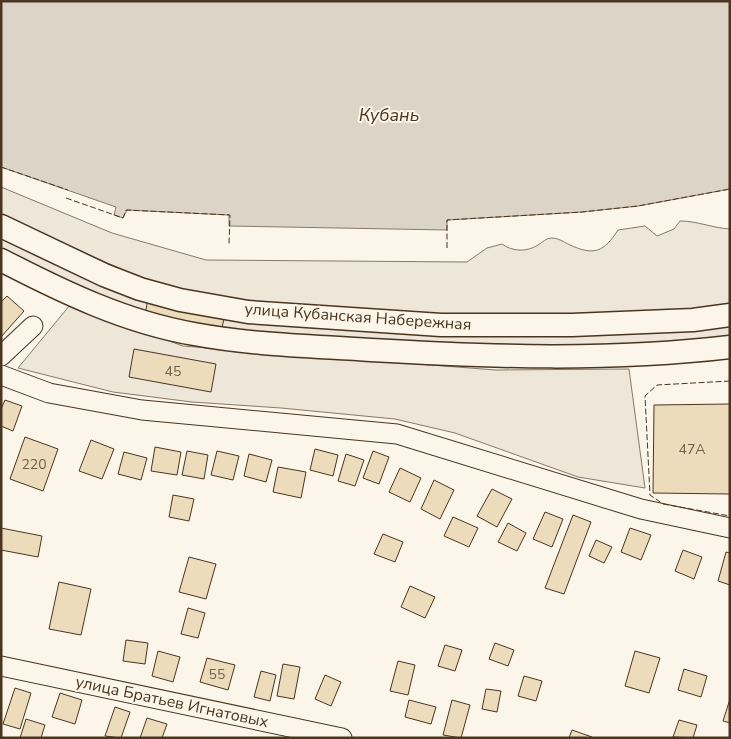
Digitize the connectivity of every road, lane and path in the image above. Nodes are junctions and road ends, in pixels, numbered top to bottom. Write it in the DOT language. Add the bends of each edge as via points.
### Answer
graph roads {
  1 [pos="1,226"];
  2 [pos="1,260"];
  3 [pos="730,315"];
  4 [pos="33,326"];
  5 [pos="730,347"];
  6 [pos="1,356"];
  7 [pos="1,376"];
  8 [pos="730,528"];
  9 [pos="1,666"];
  10 [pos="308,734"];
  11 [pos="342,738"];
  1 -- 3 [label="main road, улица Кубанская Набережная" via="140,289 248,312 441,325 572,325 693,320"];
  2 -- 5 [label="main road, улица Кубанская Набережная" via="91,304 139,320 193,334 254,343 446,354 587,356"];
  4 -- 6 [label="street"];
  7 -- 8 [label="street" via="49,393 142,410 397,434 641,509"];
  9 -- 10 [label="street, улица Братьев Игнатовых"];
  10 -- 11 [label="street, улица Братьев Игнатовых"];
}
